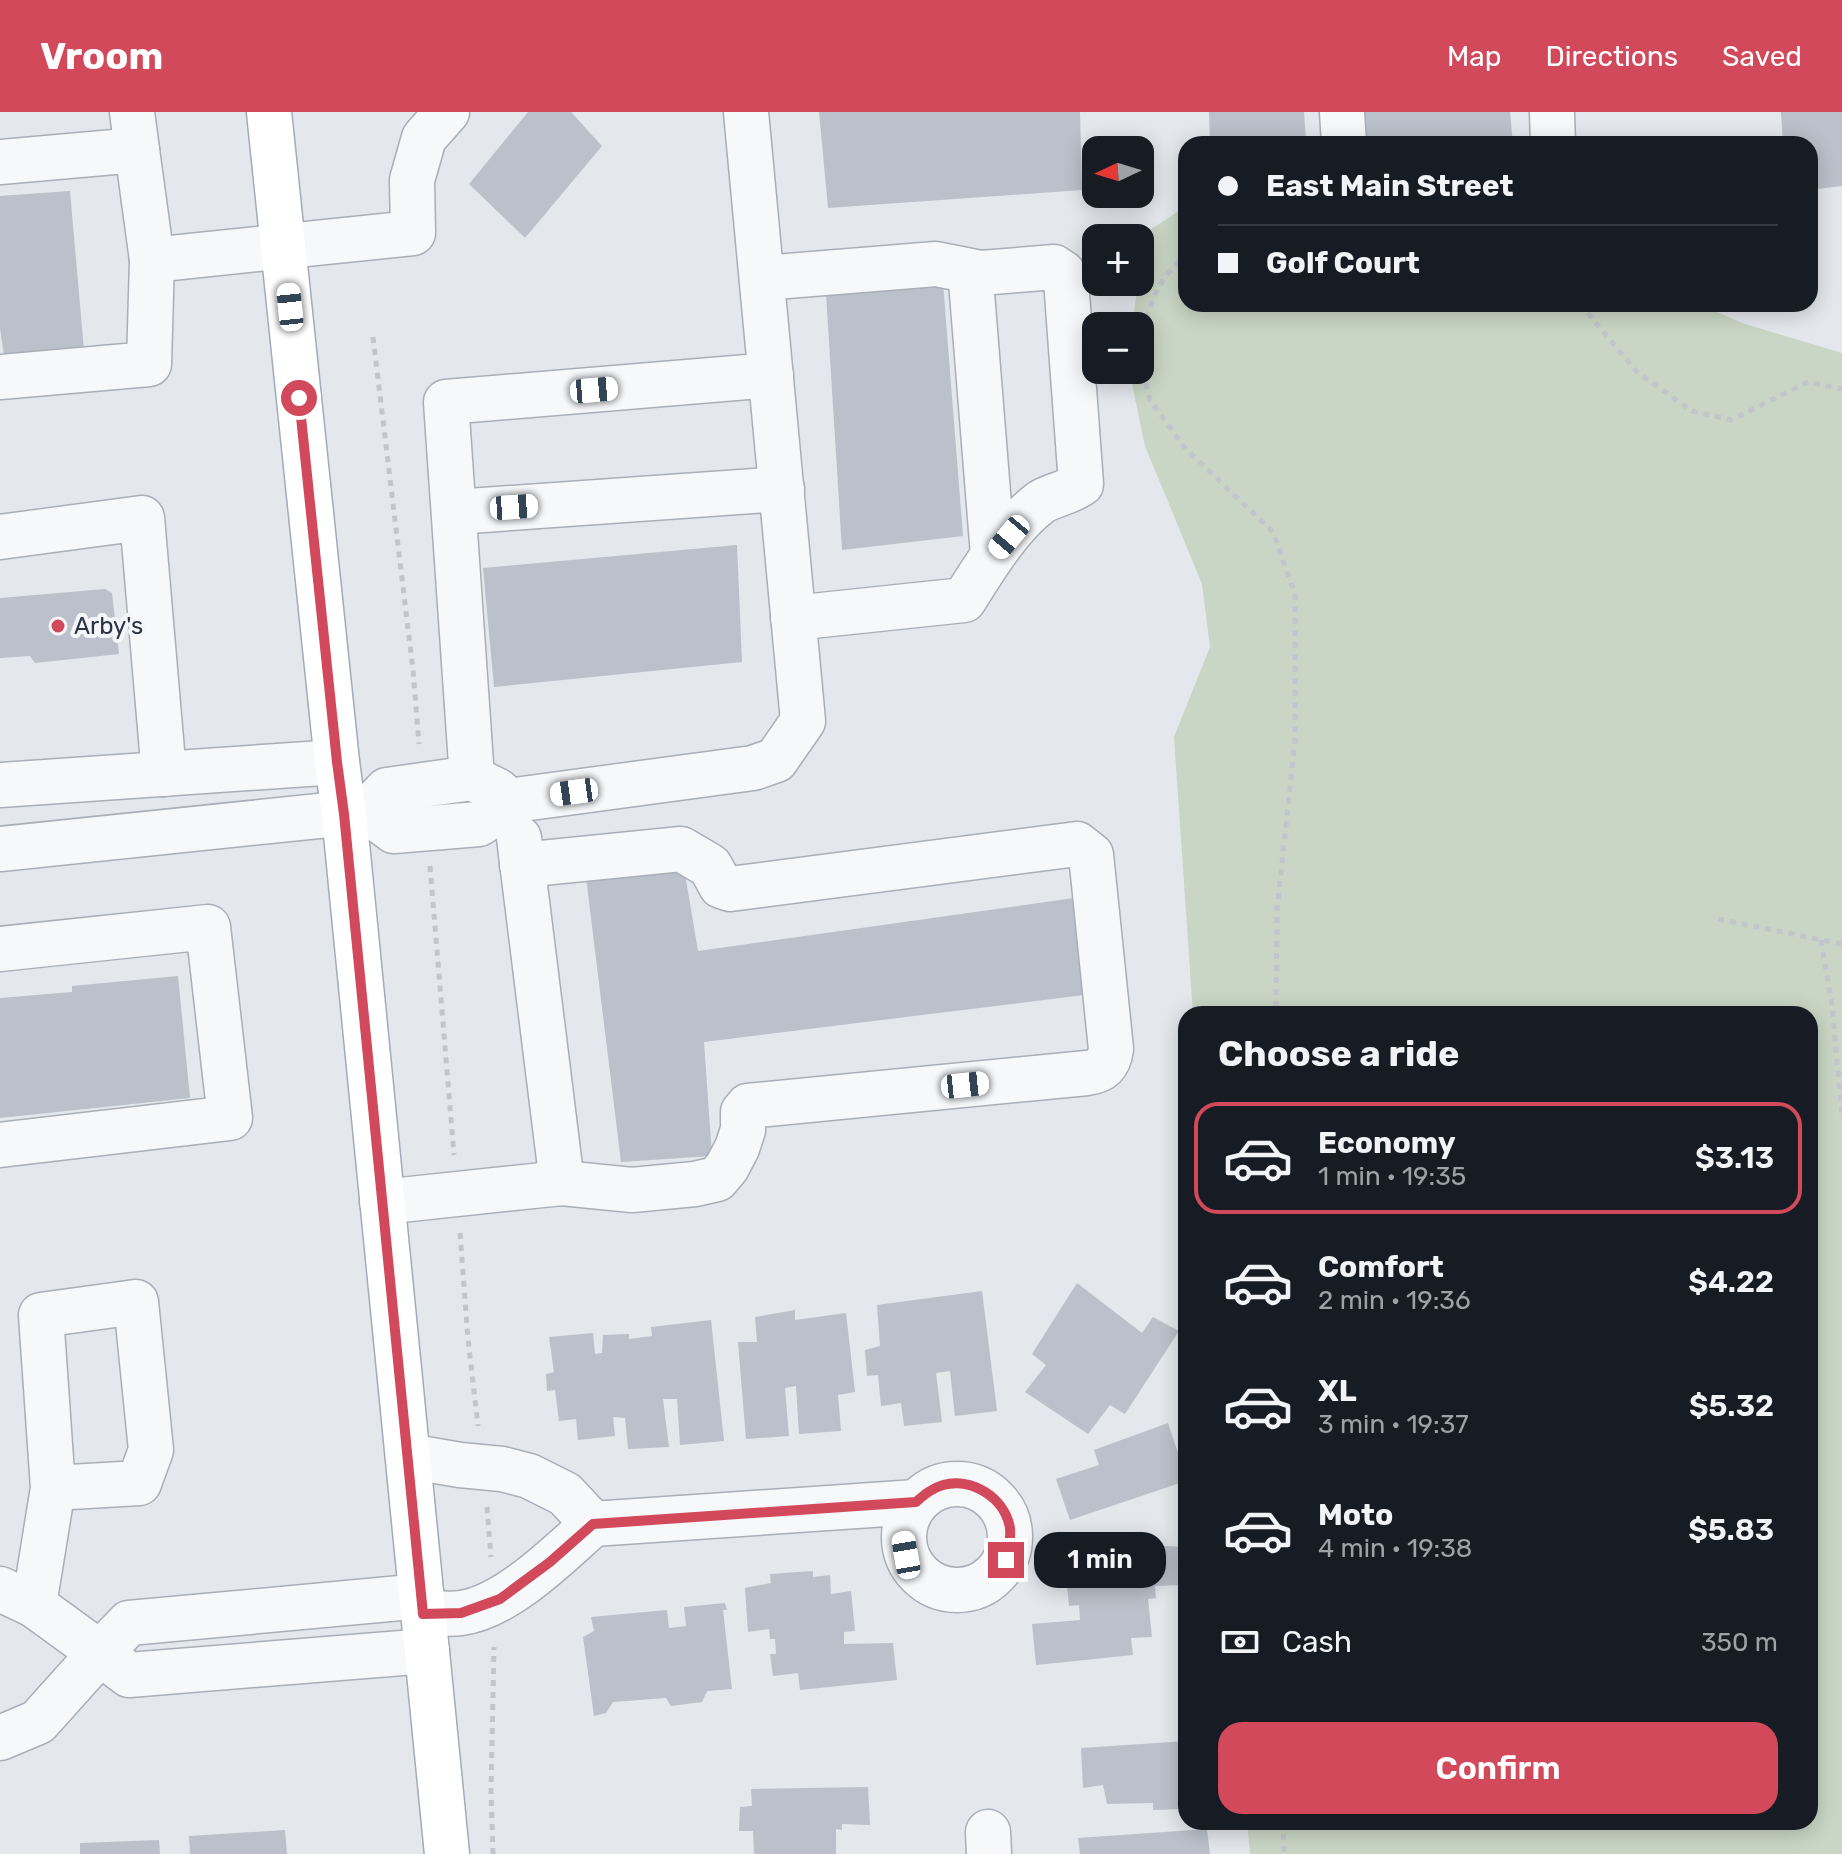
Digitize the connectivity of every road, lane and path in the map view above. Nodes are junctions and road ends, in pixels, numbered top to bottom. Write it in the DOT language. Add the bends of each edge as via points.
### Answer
graph roads {
  1 [pos="269,112"];
  2 [pos="447,112"];
  3 [pos="746,112"];
  4 [pos="1342,112"];
  5 [pos="1552,112"];
  6 [pos="135,131"];
  7 [pos="1344,136"];
  8 [pos="1553,136"];
  9 [pos="0,162"];
  10 [pos="284,246"];
  11 [pos="152,260"];
  12 [pos="1178,262"];
  13 [pos="981,273"];
  14 [pos="762,278"];
  15 [pos="1147,312"];
  16 [pos="1587,312"];
  17 [pos="373,337"];
  18 [pos="771,375"];
  19 [pos="0,377"];
  20 [pos="1146,384"];
  21 [pos="1842,389"];
  22 [pos="782,489"];
  23 [pos="454,512"];
  24 [pos="0,537"];
  25 [pos="993,555"];
  26 [pos="793,618"];
  27 [pos="337,762"];
  28 [pos="164,774"];
  29 [pos="472,778"];
  30 [pos="0,785"];
  31 [pos="423,786"];
  32 [pos="515,800"];
  33 [pos="356,812"];
  34 [pos="427,829"];
  35 [pos="0,849"];
  36 [pos="522,865"];
  37 [pos="1718,919"];
  38 [pos="1821,940"];
  39 [pos="1842,944"];
  40 [pos="0,949"];
  41 [pos="1276,1006"];
  42 [pos="1842,1114"];
  43 [pos="0,1145"];
  44 [pos="562,1183"];
  45 [pos="457,1194"];
  46 [pos="382,1202"];
  47 [pos="408,1456"];
  48 [pos="483,1467"];
  49 [pos="53,1488"];
  50 [pos="916,1502"];
  51 [pos="593,1524"];
  52 [pos="17,1597"];
  53 [pos="493,1602"];
  54 [pos="424,1620"];
  55 [pos="100,1653"];
  56 [pos="0,1738"];
  57 [pos="1283,1830"];
  58 [pos="447,1854"];
  59 [pos="493,1854"];
  60 [pos="1284,1854"];
  1 -- 10 [label="main road"];
  2 -- 10 [label="street" via="424,138 412,180 413,233"];
  3 -- 14 [label="street"];
  4 -- 7 [label="street"];
  5 -- 8 [label="street"];
  6 -- 9 [label="street"];
  6 -- 11 [label="street"];
  10 -- 11 [label="street"];
  10 -- 27 [label="main road"];
  11 -- 19 [label="street" via="149,364"];
  12 -- 15 [label="path"];
  13 -- 14 [label="street" via="936,264"];
  13 -- 25 [label="street" via="971,281 971,289"];
  13 -- 25 [label="street" via="1054,267 1063,273 1081,484 1044,500"];
  14 -- 18 [label="street"];
  16 -- 21 [label="path" via="1637,372 1692,411 1731,420 1808,382"];
  17 -- 31 [label="path"];
  18 -- 22 [label="street"];
  18 -- 23 [label="street" via="446,402"];
  20 -- 41 [label="path" via="1150,400 1184,447 1273,532 1295,594 1295,741 1277,910"];
  22 -- 23 [label="street"];
  22 -- 26 [label="street"];
  23 -- 29 [label="street"];
  24 -- 28 [label="street" via="142,518"];
  25 -- 26 [label="street" via="964,600"];
  26 -- 32 [label="street" via="803,721 776,760 753,768"];
  27 -- 28 [label="street"];
  27 -- 33 [label="main road"];
  28 -- 30 [label="street"];
  29 -- 31 [label="street"];
  29 -- 32 [label="street"];
  31 -- 33 [label="street" via="387,790"];
  32 -- 34 [label="street" via="479,824"];
  32 -- 36 [label="street"];
  33 -- 34 [label="street" via="394,831"];
  33 -- 35 [label="street"];
  33 -- 46 [label="main road"];
  34 -- 45 [label="path"];
  36 -- 44 [label="street"];
  36 -- 44 [label="street" via="681,849 710,866 721,886 730,889 1077,844 1091,855 1111,1049 1104,1067 1087,1073 748,1106 737,1148 717,1179 632,1190"];
  37 -- 38 [label="path"];
  38 -- 39 [label="path"];
  38 -- 42 [label="path"];
  40 -- 43 [label="street" via="208,927 230,1118"];
  44 -- 45 [label="street"];
  45 -- 46 [label="street"];
  45 -- 48 [label="path"];
  46 -- 47 [label="main road"];
  47 -- 48 [label="street"];
  47 -- 54 [label="main road"];
  48 -- 51 [label="street" via="529,1476 565,1494"];
  48 -- 53 [label="path"];
  49 -- 52 [label="street"];
  50 -- 51 [label="street"];
  51 -- 53 [label="street"];
  52 -- 55 [label="street"];
  53 -- 54 [label="street"];
  53 -- 59 [label="path"];
  54 -- 55 [label="street" via="129,1675"];
  54 -- 58 [label="main road"];
  55 -- 56 [label="street" via="38,1722"];
  57 -- 60 [label="path"];
}
